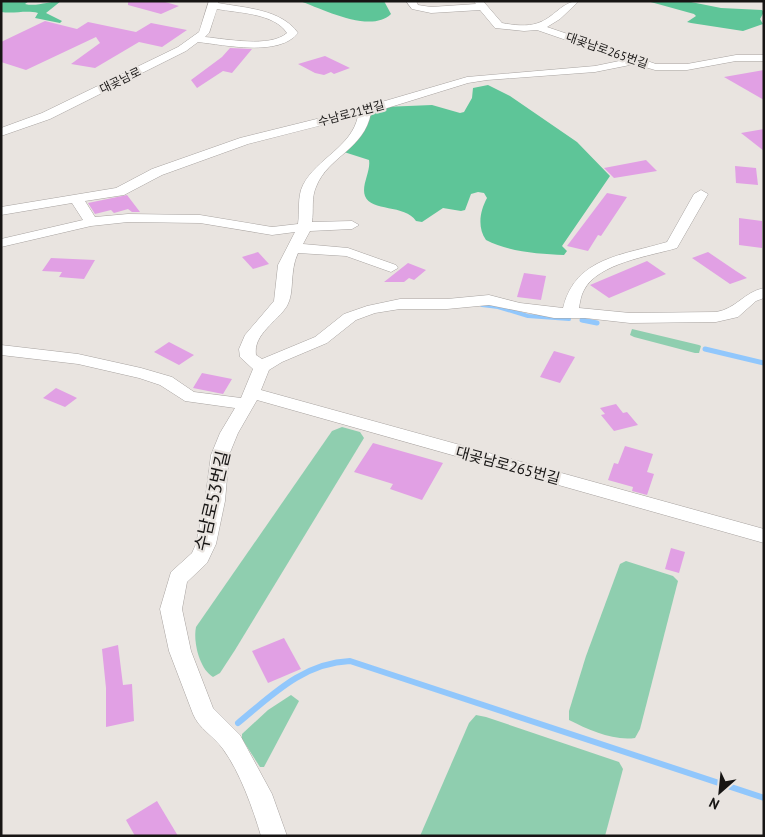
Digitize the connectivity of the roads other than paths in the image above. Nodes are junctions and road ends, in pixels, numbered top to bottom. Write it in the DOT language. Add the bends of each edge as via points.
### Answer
graph roads {
  1 [pos="411,1"];
  2 [pos="574,1"];
  3 [pos="213,3"];
  4 [pos="480,4"];
  5 [pos="541,28"];
  6 [pos="197,39"];
  7 [pos="764,58"];
  8 [pos="634,61"];
  9 [pos="365,111"];
  10 [pos="3,134"];
  11 [pos="701,194"];
  12 [pos="76,198"];
  13 [pos="1,211"];
  14 [pos="91,222"];
  15 [pos="352,225"];
  16 [pos="304,227"];
  17 [pos="1,243"];
  18 [pos="295,248"];
  19 [pos="391,268"];
  20 [pos="764,292"];
  21 [pos="570,312"];
  22 [pos="1,350"];
  23 [pos="262,367"];
  24 [pos="249,399"];
  25 [pos="764,536"];
  26 [pos="274,836"];
  1 -- 4 [label="street" via="414,7 431,10"];
  2 -- 5 [label="street"];
  3 -- 6 [label="street" via="204,33"];
  3 -- 6 [label="street" via="272,18 287,25 293,33 286,41 273,44"];
  4 -- 5 [label="street, 대곶남로265번길" via="499,26"];
  5 -- 8 [label="street, 대곶남로265번길"];
  6 -- 10 [label="street, 대곶남로" via="46,116"];
  7 -- 8 [label="street, 대곶남로265번길" via="670,68"];
  8 -- 9 [label="street, 수남로21번길" via="590,70 467,80"];
  9 -- 12 [label="street, 수남로21번길" via="244,141 157,172 119,192"];
  9 -- 16 [label="street" via="365,121 357,136 330,160 310,185"];
  11 -- 21 [label="street" via="672,244 601,267 582,281"];
  12 -- 13 [label="street, 수남로21번길"];
  12 -- 14 [label="street"];
  14 -- 16 [label="street" via="175,218 228,222 272,231"];
  14 -- 17 [label="street"];
  15 -- 16 [label="street"];
  16 -- 18 [label="street"];
  18 -- 19 [label="street" via="348,252"];
  18 -- 23 [label="street" via="286,264 279,307 248,343 248,358"];
  20 -- 21 [label="street" via="732,314 716,318 630,318"];
  21 -- 23 [label="street" via="539,311 489,300 387,306 350,318 321,340"];
  22 -- 24 [label="street" via="78,359 141,373 166,381 191,397"];
  23 -- 24 [label="street"];
  24 -- 25 [label="street, 대곶남로265번길"];
  24 -- 26 [label="street, 수남로53번길" via="220,455 206,544 200,558 178,578 171,609 180,651 204,714 232,742 263,802"];
}
